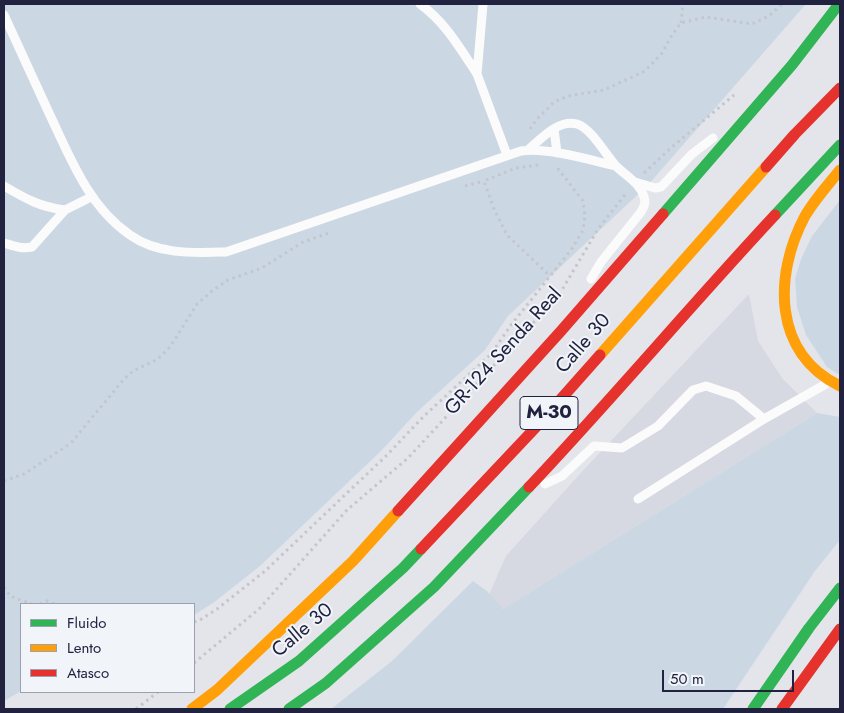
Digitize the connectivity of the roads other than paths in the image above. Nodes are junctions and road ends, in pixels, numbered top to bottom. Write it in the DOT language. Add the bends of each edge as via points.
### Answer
graph roads {
  1 [pos="420,4"];
  2 [pos="839,4"];
  3 [pos="481,5"];
  4 [pos="840,15"];
  5 [pos="4,16"];
  6 [pos="792,65"];
  7 [pos="477,74"];
  8 [pos="840,88"];
  9 [pos="760,100"];
  10 [pos="554,129"];
  11 [pos="840,145"];
  12 [pos="525,150"];
  13 [pos="506,155"];
  14 [pos="556,158"];
  15 [pos="616,166"];
  16 [pos="840,170"];
  17 [pos="635,182"];
  18 [pos="4,186"];
  19 [pos="91,197"];
  20 [pos="65,210"];
  21 [pos="4,243"];
  22 [pos="561,331"];
  23 [pos="829,382"];
  24 [pos="840,386"];
  25 [pos="764,419"];
  26 [pos="520,496"];
  27 [pos="638,499"];
  28 [pos="840,588"];
  29 [pos="840,629"];
  30 [pos="192,709"];
  31 [pos="230,709"];
  32 [pos="288,709"];
  33 [pos="753,709"];
  34 [pos="782,709"];
  1 -- 7 [label="lane" via="448,31"];
  2 -- 6 [label="highway"];
  3 -- 7 [label="lane"];
  4 -- 6 [label="highway"];
  5 -- 19 [label="lane"];
  6 -- 9 [label="highway"];
  7 -- 13 [label="lane"];
  8 -- 31 [label="highway, Calle 30 / M-30" via="795,134 537,426 403,568 299,661"];
  9 -- 17 [label="lane" via="692,154 661,187"];
  9 -- 22 [label="highway"];
  10 -- 12 [label="lane"];
  10 -- 14 [label="lane"];
  10 -- 15 [label="lane" via="578,124 587,130"];
  11 -- 26 [label="highway, M-30"];
  12 -- 13 [label="lane"];
  12 -- 14 [label="lane"];
  13 -- 19 [label="lane" via="226,252 178,252 152,245 131,236"];
  14 -- 15 [label="lane"];
  15 -- 17 [label="lane"];
  16 -- 23 [label="highway" via="807,214 790,248 782,294 792,337 813,369"];
  17 -- 22 [label="lane" via="645,204 601,262"];
  18 -- 20 [label="lane" via="30,202"];
  19 -- 20 [label="lane"];
  20 -- 21 [label="lane" via="32,246 25,248"];
  22 -- 30 [label="highway" via="353,562 217,690"];
  23 -- 24 [label="highway"];
  23 -- 25 [label="lane"];
  25 -- 26 [label="lane" via="736,396 706,386 692,390 658,426 622,448 594,446 562,476"];
  25 -- 27 [label="lane"];
  26 -- 32 [label="highway, M-30" via="434,587 326,684"];
  28 -- 33 [label="highway"];
  29 -- 34 [label="highway"];
}
